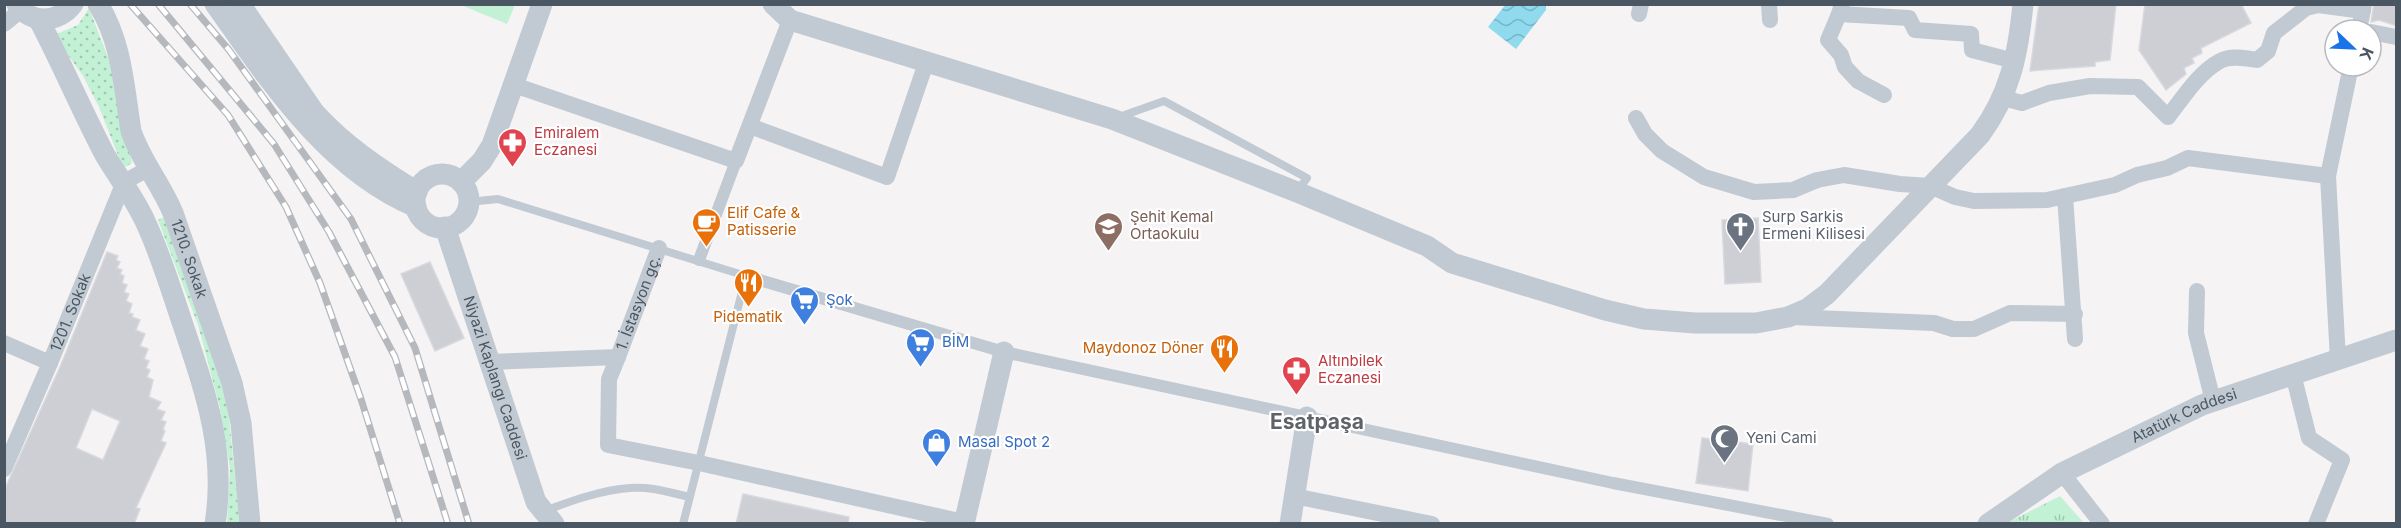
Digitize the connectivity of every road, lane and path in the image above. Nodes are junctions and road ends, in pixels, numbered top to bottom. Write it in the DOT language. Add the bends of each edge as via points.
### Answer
graph roads {
  1 [pos="73,4"];
  2 [pos="98,4"];
  3 [pos="215,4"];
  4 [pos="240,4"];
  5 [pos="254,4"];
  6 [pos="542,4"];
  7 [pos="772,4"];
  8 [pos="2023,4"];
  9 [pos="19,7"];
  10 [pos="2364,8"];
  11 [pos="1840,9"];
  12 [pos="1909,11"];
  13 [pos="39,20"];
  14 [pos="790,20"];
  15 [pos="4,24"];
  16 [pos="2014,61"];
  17 [pos="926,63"];
  18 [pos="2348,78"];
  19 [pos="514,85"];
  20 [pos="1884,95"];
  21 [pos="2003,98"];
  22 [pos="1636,118"];
  23 [pos="1112,119"];
  24 [pos="750,126"];
  25 [pos="736,161"];
  26 [pos="148,169"];
  27 [pos="2328,176"];
  28 [pos="124,182"];
  29 [pos="461,182"];
  30 [pos="1930,186"];
  31 [pos="1297,192"];
  32 [pos="419,193"];
  33 [pos="2066,196"];
  34 [pos="468,202"];
  35 [pos="445,227"];
  36 [pos="659,248"];
  37 [pos="699,260"];
  38 [pos="746,276"];
  39 [pos="2197,291"];
  40 [pos="2075,314"];
  41 [pos="1788,317"];
  42 [pos="2075,339"];
  43 [pos="2397,340"];
  44 [pos="4,344"];
  45 [pos="1004,352"];
  46 [pos="618,357"];
  47 [pos="2338,360"];
  48 [pos="489,362"];
  49 [pos="50,363"];
  50 [pos="2293,374"];
  51 [pos="2213,401"];
  52 [pos="1307,417"];
  53 [pos="699,463"];
  54 [pos="4,469"];
  55 [pos="2062,473"];
  56 [pos="1294,496"];
  57 [pos="690,497"];
  58 [pos="549,517"];
  59 [pos="964,523"];
  60 [pos="215,524"];
  61 [pos="250,524"];
  62 [pos="683,524"];
  63 [pos="1290,524"];
  64 [pos="1432,524"];
  65 [pos="1828,524"];
  66 [pos="1988,524"];
  67 [pos="2102,524"];
  68 [pos="2316,524"];
  1 -- 13 [label="street" via="60,17"];
  2 -- 26 [label="street, 1210. Sokak" via="110,23 131,131"];
  3 -- 32 [label="street" via="315,135 382,190"];
  4 -- 32 [label="street" via="327,126 364,159"];
  5 -- 32 [label="street" via="314,94 342,127 386,159"];
  6 -- 19 [label="street"];
  7 -- 14 [label="street"];
  8 -- 16 [label="street"];
  9 -- 13 [label="street"];
  9 -- 15 [label="street"];
  10 -- 21 [label="street" via="2306,8 2274,33 2268,51 2257,60 2221,60 2200,76 2168,117 2138,87 2090,86 2022,102"];
  11 -- 12 [label="street"];
  11 -- 20 [label="street" via="1828,40 1858,81"];
  12 -- 16 [label="street" via="1915,30 1971,34 1972,50"];
  13 -- 28 [label="street, 1210. Sokak" via="106,156"];
  14 -- 17 [label="street"];
  14 -- 24 [label="street"];
  16 -- 21 [label="street"];
  17 -- 23 [label="street"];
  17 -- 24 [label="street" via="887,177"];
  18 -- 27 [label="street"];
  19 -- 25 [label="street"];
  19 -- 29 [label="street" via="492,145"];
  21 -- 30 [label="street" via="1980,135"];
  22 -- 30 [label="street" via="1662,151 1704,177 1745,190 1793,190 1844,175"];
  23 -- 31 [label="street"];
  23 -- 31 [label="lane" via="1164,101 1307,178"];
  24 -- 25 [label="street"];
  25 -- 37 [label="street"];
  26 -- 28 [label="street"];
  26 -- 61 [label="street, 1210. Sokak" via="173,213 232,383 241,423"];
  27 -- 33 [label="street" via="2188,158 2115,185"];
  27 -- 47 [label="street"];
  28 -- 49 [label="street, 1201. Sokak"];
  28 -- 60 [label="street, 1210. Sokak" via="163,264 207,398 218,469"];
  29 -- 32 [label="street" via="437,174"];
  29 -- 34 [label="street"];
  30 -- 33 [label="street" via="1974,201 2048,200"];
  30 -- 41 [label="street" via="1827,294"];
  31 -- 41 [label="street" via="1427,246 1452,263 1605,310 1644,319 1695,323 1756,323"];
  32 -- 35 [label="street" via="425,222"];
  33 -- 40 [label="street"];
  34 -- 35 [label="street" via="459,222"];
  34 -- 36 [label="lane" via="498,199"];
  35 -- 48 [label="street, Niyazi Kaplangı Caddesi"];
  36 -- 37 [label="lane"];
  36 -- 46 [label="street, 1. İstasyon gç."];
  37 -- 38 [label="lane"];
  38 -- 45 [label="street"];
  38 -- 53 [label="lane"];
  39 -- 51 [label="street" via="2196,333"];
  40 -- 41 [label="street" via="2010,313 1974,329 1953,329 1934,323"];
  40 -- 42 [label="street"];
  43 -- 47 [label="street, Atatürk Caddesi"];
  44 -- 49 [label="street"];
  45 -- 52 [label="street"];
  45 -- 59 [label="street"];
  46 -- 48 [label="street, 1. İstasyon gç."];
  46 -- 53 [label="street, 1. İstasyon gç." via="609,379 608,446"];
  47 -- 50 [label="street, Atatürk Caddesi"];
  48 -- 58 [label="street, Niyazi Kaplangı Caddesi" via="537,502"];
  49 -- 54 [label="street, 1201. Sokak"];
  50 -- 51 [label="street, Atatürk Caddesi"];
  50 -- 68 [label="street" via="2309,438 2342,460"];
  51 -- 55 [label="street, Atatürk Caddesi"];
  52 -- 56 [label="street"];
  52 -- 65 [label="street"];
  53 -- 57 [label="lane"];
  53 -- 59 [label="street"];
  55 -- 66 [label="street, Atatürk Caddesi"];
  55 -- 67 [label="street"];
  56 -- 63 [label="street"];
  56 -- 64 [label="street"];
  57 -- 58 [label="lane" via="630,488 572,501"];
  57 -- 62 [label="lane"];
}
